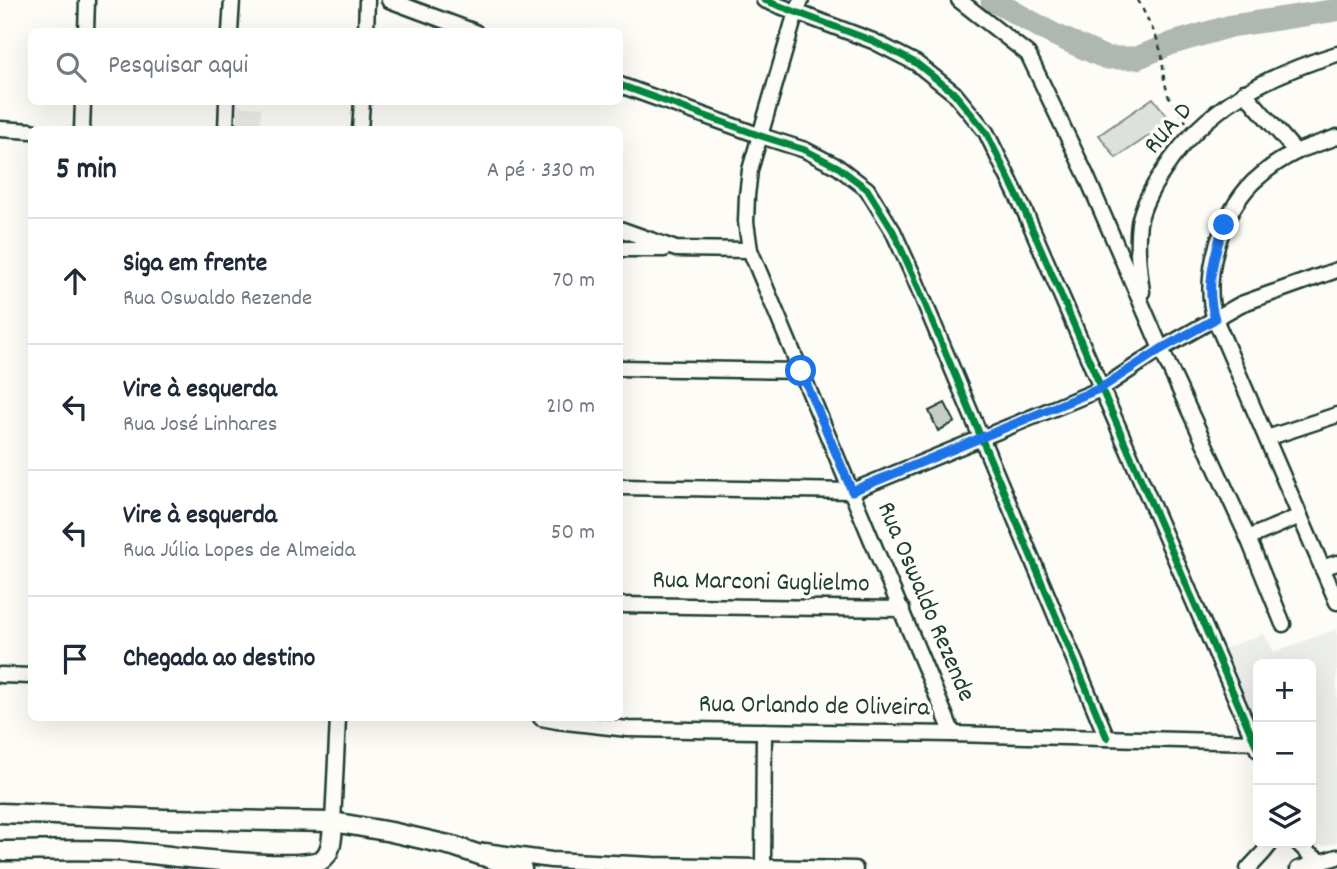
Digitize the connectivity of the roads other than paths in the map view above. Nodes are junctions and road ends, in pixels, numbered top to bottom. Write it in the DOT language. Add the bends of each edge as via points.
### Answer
graph roads {
  1 [pos="87,0"];
  2 [pos="232,0"];
  3 [pos="367,0"];
  4 [pos="389,0"];
  5 [pos="764,0"];
  6 [pos="959,0"];
  7 [pos="799,6"];
  8 [pos="86,28"];
  9 [pos="230,28"];
  10 [pos="366,28"];
  11 [pos="464,28"];
  12 [pos="1337,54"];
  13 [pos="623,86"];
  14 [pos="1244,92"];
  15 [pos="83,105"];
  16 [pos="227,105"];
  17 [pos="362,105"];
  18 [pos="82,126"];
  19 [pos="226,126"];
  20 [pos="360,126"];
  21 [pos="0,129"];
  22 [pos="28,131"];
  23 [pos="761,136"];
  24 [pos="1337,137"];
  25 [pos="1296,152"];
  26 [pos="623,230"];
  27 [pos="623,249"];
  28 [pos="676,249"];
  29 [pos="750,250"];
  30 [pos="1337,270"];
  31 [pos="1144,309"];
  32 [pos="1215,319"];
  33 [pos="1161,349"];
  34 [pos="623,368"];
  35 [pos="801,371"];
  36 [pos="1101,388"];
  37 [pos="1337,415"];
  38 [pos="982,438"];
  39 [pos="1267,438"];
  40 [pos="623,487"];
  41 [pos="852,491"];
  42 [pos="1300,516"];
  43 [pos="1248,538"];
  44 [pos="1337,563"];
  45 [pos="1322,568"];
  46 [pos="1337,602"];
  47 [pos="623,605"];
  48 [pos="902,609"];
  49 [pos="1283,624"];
  50 [pos="0,675"];
  51 [pos="28,676"];
  52 [pos="338,721"];
  53 [pos="557,721"];
  54 [pos="764,731"];
  55 [pos="953,734"];
  56 [pos="1253,737"];
  57 [pos="1107,738"];
  58 [pos="1253,746"];
  59 [pos="0,813"];
  60 [pos="333,822"];
  61 [pos="453,846"];
  62 [pos="1266,848"];
  63 [pos="1303,848"];
  64 [pos="0,851"];
  65 [pos="1337,857"];
  66 [pos="1322,862"];
  67 [pos="763,867"];
  68 [pos="522,869"];
  69 [pos="855,869"];
  70 [pos="1248,869"];
  71 [pos="1298,869"];
  1 -- 8 [label="street"];
  2 -- 9 [label="street"];
  3 -- 10 [label="street"];
  4 -- 11 [label="street"];
  5 -- 7 [label="street"];
  6 -- 31 [label="street" via="1028,54"];
  7 -- 23 [label="street, Rua Oswaldo Rezende"];
  7 -- 36 [label="street" via="916,63 954,93 986,132"];
  12 -- 14 [label="street, RUA D"];
  13 -- 23 [label="street"];
  14 -- 25 [label="street"];
  14 -- 31 [label="street, RUA D" via="1220,108 1175,153 1145,203 1137,243"];
  15 -- 18 [label="street"];
  16 -- 19 [label="street"];
  17 -- 20 [label="street"];
  21 -- 22 [label="street"];
  23 -- 29 [label="street, Rua Oswaldo Rezende" via="747,196"];
  23 -- 38 [label="street" via="805,150 867,189 913,275"];
  24 -- 25 [label="street"];
  25 -- 32 [label="street" via="1258,177 1224,225 1211,271"];
  26 -- 28 [label="street"];
  27 -- 28 [label="street"];
  28 -- 29 [label="street"];
  29 -- 35 [label="street, Rua Oswaldo Rezende"];
  30 -- 32 [label="street" via="1241,304"];
  31 -- 33 [label="street"];
  32 -- 33 [label="street"];
  32 -- 39 [label="street"];
  33 -- 36 [label="street"];
  33 -- 43 [label="street"];
  34 -- 35 [label="street"];
  35 -- 41 [label="street, Rua Oswaldo Rezende"];
  36 -- 38 [label="street"];
  36 -- 56 [label="street"];
  37 -- 39 [label="street"];
  38 -- 41 [label="street"];
  38 -- 57 [label="street"];
  39 -- 42 [label="street"];
  40 -- 41 [label="street"];
  41 -- 48 [label="street, Rua Oswaldo Rezende"];
  42 -- 43 [label="street"];
  42 -- 45 [label="street"];
  43 -- 49 [label="street"];
  44 -- 45 [label="street"];
  45 -- 46 [label="street"];
  47 -- 48 [label="street, Rua Marconi Guglielmo"];
  48 -- 55 [label="street, Rua Oswaldo Rezende"];
  50 -- 51 [label="street"];
  52 -- 60 [label="street"];
  53 -- 54 [label="street, Rua Orlando de Oliveira" via="628,729"];
  54 -- 55 [label="street, Rua Orlando de Oliveira"];
  54 -- 67 [label="street"];
  55 -- 57 [label="street, Rua Orlando de Oliveira"];
  57 -- 58 [label="street, Rua Orlando de Oliveira"];
  59 -- 60 [label="main road"];
  60 -- 61 [label="main road"];
  60 -- 64 [label="main road" via="330,849 323,860 297,868 117,851"];
  61 -- 67 [label="street" via="551,860"];
  61 -- 68 [label="main road"];
  62 -- 70 [label="street"];
  63 -- 66 [label="street"];
  65 -- 66 [label="street"];
  66 -- 71 [label="street"];
  67 -- 69 [label="street"];
}
